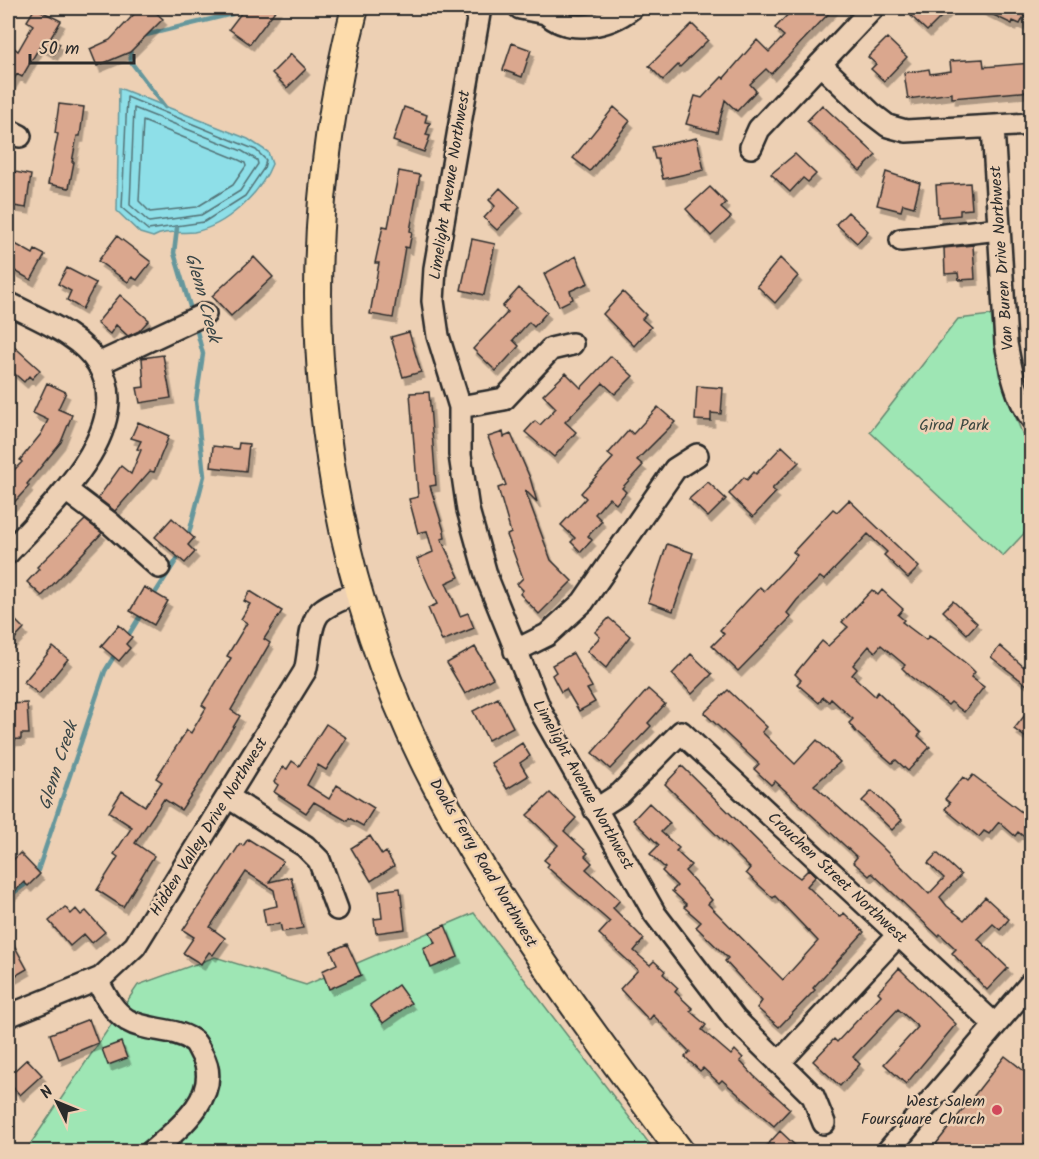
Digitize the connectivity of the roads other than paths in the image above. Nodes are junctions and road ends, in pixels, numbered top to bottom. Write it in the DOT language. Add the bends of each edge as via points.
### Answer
graph roads {
  1 [pos="355,8"];
  2 [pos="480,8"];
  3 [pos="520,8"];
  4 [pos="632,8"];
  5 [pos="873,8"];
  6 [pos="553,10"];
  7 [pos="820,64"];
  8 [pos="1032,124"];
  9 [pos="993,127"];
  10 [pos="751,147"];
  11 [pos="999,229"];
  12 [pos="901,240"];
  13 [pos="8,303"];
  14 [pos="205,314"];
  15 [pos="572,344"];
  16 [pos="98,364"];
  17 [pos="460,407"];
  18 [pos="1032,419"];
  19 [pos="698,455"];
  20 [pos="66,490"];
  21 [pos="8,553"];
  22 [pos="159,567"];
  23 [pos="358,592"];
  24 [pos="514,651"];
  25 [pos="228,797"];
  26 [pos="595,810"];
  27 [pos="337,909"];
  28 [pos="898,935"];
  29 [pos="97,980"];
  30 [pos="1032,982"];
  31 [pos="8,1016"];
  32 [pos="994,1024"];
  33 [pos="779,1063"];
  34 [pos="824,1123"];
  35 [pos="896,1149"];
  36 [pos="151,1152"];
  37 [pos="681,1152"];
  1 -- 23 [label="main road, Doaks Ferry Road Northwest" via="331,132 321,228 319,305 326,439"];
  2 -- 17 [label="street, Limelight Avenue Northwest" via="435,268 433,301 438,336"];
  3 -- 6 [label="street"];
  4 -- 6 [label="street" via="618,19 572,26 555,22"];
  5 -- 7 [label="street"];
  7 -- 9 [label="street" via="888,126 906,131"];
  7 -- 10 [label="street" via="759,129"];
  8 -- 9 [label="street"];
  9 -- 11 [label="street, Van Buren Drive Northwest"];
  11 -- 12 [label="street"];
  11 -- 18 [label="street, Van Buren Drive Northwest" via="1006,343 1012,377 1022,406"];
  13 -- 16 [label="street" via="74,339"];
  14 -- 16 [label="street"];
  15 -- 17 [label="street" via="551,349 504,399"];
  16 -- 20 [label="street" via="107,388 104,427"];
  17 -- 24 [label="street, Limelight Avenue Northwest" via="460,455 468,510 487,578"];
  19 -- 24 [label="street" via="675,469 583,602 547,635"];
  20 -- 21 [label="street"];
  20 -- 22 [label="street"];
  23 -- 25 [label="street, Hidden Valley Drive Northwest" via="320,612 314,622 305,671"];
  23 -- 37 [label="main road, Doaks Ferry Road Northwest" via="408,729 459,830 551,974"];
  24 -- 26 [label="street, Limelight Avenue Northwest" via="540,712"];
  25 -- 27 [label="street" via="305,846 318,860"];
  25 -- 29 [label="street, Hidden Valley Drive Northwest" via="135,946"];
  26 -- 28 [label="street, Crouchen Street Northwest" via="620,794 681,732"];
  26 -- 33 [label="street, Limelight Avenue Northwest" via="667,931 735,1019"];
  28 -- 32 [label="street, Crouchen Street Northwest"];
  28 -- 33 [label="street"];
  29 -- 31 [label="street, Hidden Valley Drive Northwest"];
  29 -- 36 [label="street" via="110,1004 126,1019 194,1041 206,1063 206,1090 188,1120"];
  30 -- 32 [label="street"];
  32 -- 35 [label="street"];
  33 -- 34 [label="street, Limelight Avenue Northwest" via="813,1095"];
}
